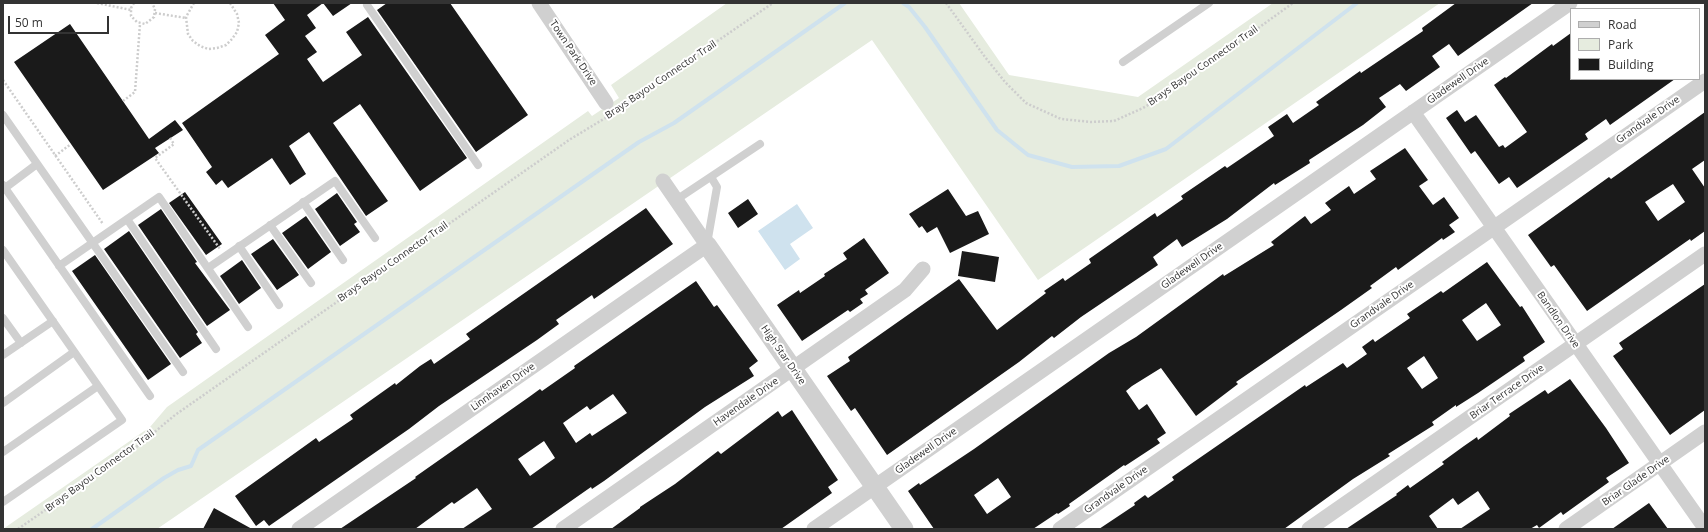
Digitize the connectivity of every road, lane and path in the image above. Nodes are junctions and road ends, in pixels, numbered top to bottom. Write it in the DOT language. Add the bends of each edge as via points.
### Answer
graph roads {
  1 [pos="97,3"];
  2 [pos="134,3"];
  3 [pos="152,3"];
  4 [pos="194,3"];
  5 [pos="230,3"];
  6 [pos="539,3"];
  7 [pos="773,3"];
  8 [pos="946,3"];
  9 [pos="1209,3"];
  10 [pos="1293,3"];
  11 [pos="1570,3"];
  12 [pos="366,5"];
  13 [pos="131,10"];
  14 [pos="156,13"];
  15 [pos="186,18"];
  16 [pos="140,24"];
  17 [pos="1123,62"];
  18 [pos="3,80"];
  19 [pos="1705,81"];
  20 [pos="123,101"];
  21 [pos="606,103"];
  22 [pos="1413,112"];
  23 [pos="3,115"];
  24 [pos="170,138"];
  25 [pos="72,144"];
  26 [pos="760,144"];
  27 [pos="55,156"];
  28 [pos="37,164"];
  29 [pos="478,165"];
  30 [pos="710,177"];
  31 [pos="663,181"];
  32 [pos="4,186"];
  33 [pos="676,200"];
  34 [pos="303,202"];
  35 [pos="127,219"];
  36 [pos="270,225"];
  37 [pos="1494,227"];
  38 [pos="108,232"];
  39 [pos="375,238"];
  40 [pos="92,242"];
  41 [pos="707,245"];
  42 [pos="239,246"];
  43 [pos="3,250"];
  44 [pos="1705,254"];
  45 [pos="225,256"];
  46 [pos="343,260"];
  47 [pos="59,266"];
  48 [pos="208,268"];
  49 [pos="923,269"];
  50 [pos="311,283"];
  51 [pos="279,305"];
  52 [pos="3,318"];
  53 [pos="53,321"];
  54 [pos="248,327"];
  55 [pos="21,343"];
  56 [pos="1575,344"];
  57 [pos="216,349"];
  58 [pos="74,352"];
  59 [pos="3,355"];
  60 [pos="793,370"];
  61 [pos="183,372"];
  62 [pos="98,386"];
  63 [pos="150,396"];
  64 [pos="3,403"];
  65 [pos="1705,432"];
  66 [pos="3,452"];
  67 [pos="1659,464"];
  68 [pos="874,486"];
  69 [pos="3,502"];
  70 [pos="1705,528"];
  71 [pos="18,529"];
  72 [pos="299,529"];
  73 [pos="563,529"];
  74 [pos="814,529"];
  75 [pos="904,529"];
  76 [pos="1060,529"];
  77 [pos="1309,529"];
  78 [pos="1566,529"];
  1 -- 13 [label="path"];
  2 -- 13 [label="path"];
  3 -- 14 [label="path"];
  4 -- 15 [label="path" via="189,8"];
  5 -- 15 [label="path" via="239,23 237,32 226,45 217,48 204,47 193,41 188,34"];
  6 -- 21 [label="street, Town Park Drive"];
  7 -- 71 [label="path, Brays Bayou Connector Trail" via="416,246"];
  8 -- 10 [label="path, Brays Bayou Connector Trail" via="985,57 1026,103 1062,119 1091,122 1114,120 1143,108 1168,93"];
  9 -- 17 [label="lane"];
  11 -- 22 [label="street, Gladewell Drive"];
  12 -- 29 [label="lane"];
  13 -- 16 [label="path" via="133,20"];
  14 -- 15 [label="path"];
  14 -- 16 [label="path" via="152,20"];
  16 -- 20 [label="path" via="135,92"];
  18 -- 27 [label="path"];
  19 -- 37 [label="street, Grandvale Drive"];
  22 -- 37 [label="street, Bandlon Drive"];
  22 -- 68 [label="street, Gladewell Drive"];
  23 -- 28 [label="lane"];
  24 -- 45 [label="path" via="174,144 155,158"];
  25 -- 27 [label="path"];
  26 -- 30 [label="lane"];
  27 -- 38 [label="path"];
  28 -- 32 [label="lane"];
  28 -- 40 [label="lane"];
  30 -- 33 [label="lane"];
  30 -- 41 [label="lane" via="717,187"];
  31 -- 33 [label="street, High Star Drive"];
  32 -- 47 [label="lane"];
  33 -- 41 [label="street, High Star Drive"];
  34 -- 36 [label="lane"];
  34 -- 39 [label="lane" via="335,181"];
  34 -- 46 [label="lane"];
  35 -- 38 [label="lane"];
  35 -- 48 [label="lane" via="159,197"];
  35 -- 57 [label="lane"];
  36 -- 42 [label="lane"];
  36 -- 50 [label="lane"];
  37 -- 56 [label="street, Bandlon Drive"];
  37 -- 76 [label="street, Grandvale Drive"];
  38 -- 40 [label="lane"];
  40 -- 47 [label="lane"];
  40 -- 61 [label="lane"];
  41 -- 60 [label="street, High Star Drive"];
  41 -- 72 [label="street, Linnhaven Drive"];
  42 -- 45 [label="lane"];
  42 -- 51 [label="lane"];
  43 -- 53 [label="lane"];
  44 -- 56 [label="street, Briar Terrace Drive"];
  45 -- 48 [label="lane"];
  47 -- 63 [label="lane"];
  48 -- 54 [label="lane"];
  49 -- 60 [label="street, Havendale Drive" via="905,290"];
  52 -- 55 [label="lane"];
  53 -- 55 [label="lane"];
  53 -- 58 [label="lane"];
  55 -- 59 [label="lane"];
  56 -- 67 [label="street, Bandlon Drive"];
  56 -- 77 [label="street, Briar Terrace Drive"];
  58 -- 62 [label="lane"];
  58 -- 64 [label="lane"];
  60 -- 68 [label="street, High Star Drive"];
  60 -- 73 [label="street, Havendale Drive"];
  62 -- 66 [label="lane"];
  62 -- 69 [label="lane" via="122,420"];
  65 -- 67 [label="street, Briar Glade Drive"];
  67 -- 70 [label="street, Bandlon Drive"];
  67 -- 78 [label="street, Briar Glade Drive"];
  68 -- 74 [label="street, Gladewell Drive"];
  68 -- 75 [label="street, High Star Drive"];
}
